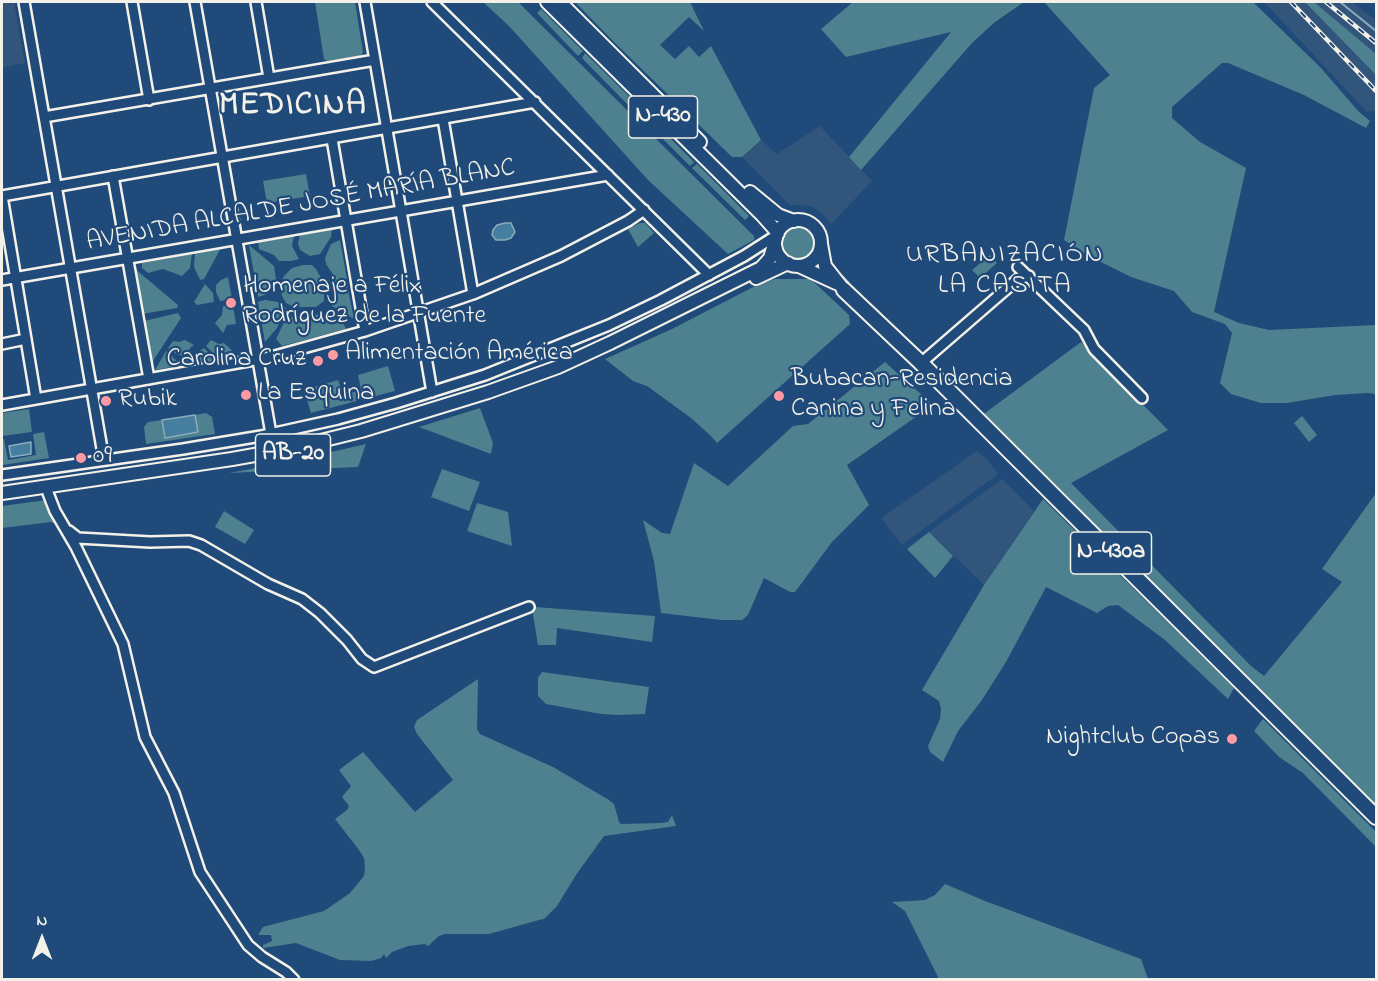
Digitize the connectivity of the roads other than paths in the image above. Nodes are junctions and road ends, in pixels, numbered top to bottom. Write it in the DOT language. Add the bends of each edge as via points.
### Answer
graph roads {
  1 [pos="24,2"];
  2 [pos="132,2"];
  3 [pos="195,2"];
  4 [pos="256,2"];
  5 [pos="365,2"];
  6 [pos="432,2"];
  7 [pos="547,2"];
  8 [pos="560,2"];
  9 [pos="375,60"];
  10 [pos="269,78"];
  11 [pos="211,88"];
  12 [pos="149,100"];
  13 [pos="535,102"];
  14 [pos="44,117"];
  15 [pos="443,119"];
  16 [pos="387,129"];
  17 [pos="332,139"];
  18 [pos="222,157"];
  19 [pos="608,175"];
  20 [pos="114,176"];
  21 [pos="56,186"];
  22 [pos="2,196"];
  23 [pos="456,200"];
  24 [pos="401,210"];
  25 [pos="644,210"];
  26 [pos="346,220"];
  27 [pos="794,221"];
  28 [pos="777,235"];
  29 [pos="236,239"];
  30 [pos="820,239"];
  31 [pos="127,259"];
  32 [pos="794,264"];
  33 [pos="1018,267"];
  34 [pos="71,268"];
  35 [pos="709,275"];
  36 [pos="1029,276"];
  37 [pos="15,278"];
  38 [pos="2,280"];
  39 [pos="844,290"];
  40 [pos="473,294"];
  41 [pos="418,313"];
  42 [pos="365,331"];
  43 [pos="26,339"];
  44 [pos="2,344"];
  45 [pos="257,360"];
  46 [pos="921,363"];
  47 [pos="149,379"];
  48 [pos="92,389"];
  49 [pos="432,392"];
  50 [pos="1142,398"];
  51 [pos="36,399"];
  52 [pos="2,405"];
  53 [pos="271,434"];
  54 [pos="104,460"];
  55 [pos="2,475"];
  56 [pos="2,493"];
  57 [pos="48,493"];
  58 [pos="2,499"];
  59 [pos="66,529"];
  60 [pos="530,607"];
  61 [pos="1377,817"];
  62 [pos="294,980"];
  1 -- 14 [label="street"];
  2 -- 12 [label="street"];
  3 -- 11 [label="street"];
  4 -- 10 [label="street"];
  5 -- 9 [label="street"];
  6 -- 13 [label="street"];
  7 -- 28 [label="main road, N-430" via="762,215"];
  8 -- 27 [label="main road, N-430" via="753,195 778,215"];
  9 -- 10 [label="street"];
  9 -- 16 [label="street"];
  10 -- 11 [label="street"];
  11 -- 12 [label="street"];
  11 -- 18 [label="street"];
  12 -- 14 [label="street"];
  13 -- 15 [label="street"];
  13 -- 19 [label="street"];
  14 -- 21 [label="street"];
  15 -- 16 [label="street"];
  15 -- 23 [label="street"];
  16 -- 17 [label="street"];
  16 -- 24 [label="street"];
  17 -- 18 [label="street"];
  17 -- 26 [label="street"];
  18 -- 20 [label="street"];
  18 -- 29 [label="street"];
  19 -- 23 [label="street, AVENIDA ALCALDE JOSÉ MARÍA BLANC"];
  19 -- 25 [label="street"];
  20 -- 21 [label="street"];
  20 -- 31 [label="street"];
  21 -- 22 [label="street"];
  21 -- 34 [label="street"];
  22 -- 37 [label="street"];
  23 -- 24 [label="street, AVENIDA ALCALDE JOSÉ MARÍA BLANC"];
  23 -- 40 [label="street"];
  24 -- 26 [label="street, AVENIDA ALCALDE JOSÉ MARÍA BLANC"];
  24 -- 41 [label="street"];
  25 -- 35 [label="street"];
  25 -- 40 [label="street" via="561,256"];
  26 -- 29 [label="street, AVENIDA ALCALDE JOSÉ MARÍA BLANC"];
  26 -- 42 [label="street"];
  27 -- 28 [label="main road"];
  27 -- 30 [label="main road" via="811,224"];
  28 -- 32 [label="main road" via="778,253"];
  28 -- 35 [label="street"];
  28 -- 56 [label="main road, AB-20" via="770,258 761,268 687,306 558,367 423,414 266,453"];
  29 -- 31 [label="street, AVENIDA ALCALDE JOSÉ MARÍA BLANC"];
  29 -- 45 [label="street"];
  30 -- 32 [label="main road" via="813,260"];
  30 -- 39 [label="main road" via="825,266"];
  31 -- 34 [label="street, AVENIDA ALCALDE JOSÉ MARÍA BLANC"];
  31 -- 47 [label="street"];
  32 -- 39 [label="main road"];
  32 -- 57 [label="main road, AB-20" via="760,276 574,367 435,418 340,444 229,467"];
  33 -- 36 [label="street"];
  34 -- 37 [label="street, AVENIDA ALCALDE JOSÉ MARÍA BLANC"];
  34 -- 48 [label="street"];
  35 -- 49 [label="street" via="609,325"];
  36 -- 46 [label="street" via="1018,279"];
  36 -- 50 [label="street" via="1084,330 1094,349"];
  37 -- 38 [label="street, AVENIDA ALCALDE JOSÉ MARÍA BLANC"];
  37 -- 43 [label="street"];
  39 -- 46 [label="highway, N-430a"];
  40 -- 41 [label="street"];
  41 -- 42 [label="street"];
  41 -- 49 [label="street"];
  42 -- 45 [label="street"];
  43 -- 44 [label="street"];
  43 -- 51 [label="street"];
  45 -- 47 [label="street"];
  45 -- 53 [label="street"];
  46 -- 61 [label="highway, N-430a"];
  47 -- 48 [label="street"];
  48 -- 51 [label="street"];
  48 -- 54 [label="street"];
  49 -- 53 [label="street"];
  51 -- 52 [label="street"];
  53 -- 54 [label="street"];
  54 -- 55 [label="street"];
  57 -- 58 [label="main road, AB-20"];
  57 -- 59 [label="street"];
  59 -- 60 [label="street" via="78,538 189,541 201,545 302,599 374,667"];
  59 -- 62 [label="street" via="123,644 145,737 174,793 200,872 248,945"];
}
